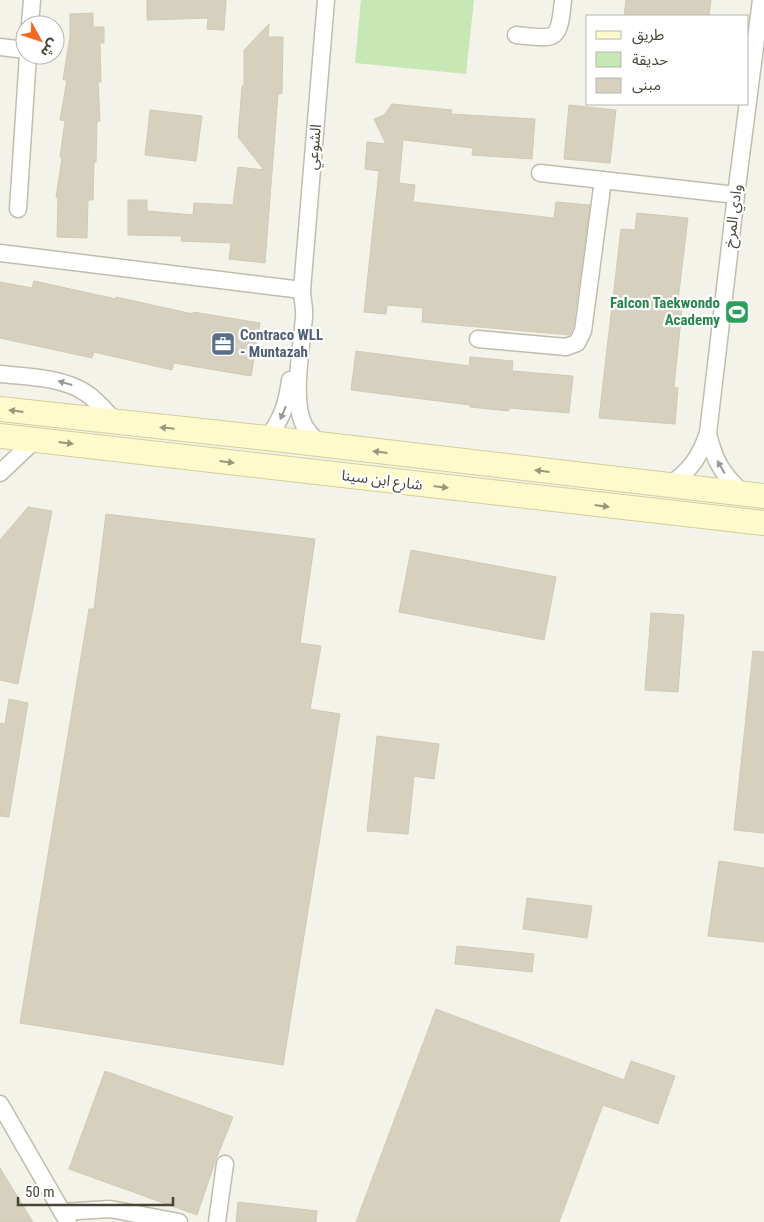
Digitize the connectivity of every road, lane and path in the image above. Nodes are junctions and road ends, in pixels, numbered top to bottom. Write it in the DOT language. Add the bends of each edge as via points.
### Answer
graph roads {
  1 [pos="32,0"];
  2 [pos="326,0"];
  3 [pos="563,0"];
  4 [pos="761,0"];
  5 [pos="31,15"];
  6 [pos="516,35"];
  7 [pos="0,47"];
  8 [pos="15,49"];
  9 [pos="27,65"];
  10 [pos="749,94"];
  11 [pos="748,105"];
  12 [pos="540,173"];
  13 [pos="603,180"];
  14 [pos="736,195"];
  15 [pos="18,210"];
  16 [pos="0,253"];
  17 [pos="302,292"];
  18 [pos="478,339"];
  19 [pos="0,374"];
  20 [pos="0,410"];
  21 [pos="117,423"];
  22 [pos="708,433"];
  23 [pos="0,436"];
  24 [pos="267,438"];
  25 [pos="36,440"];
  26 [pos="321,445"];
  27 [pos="0,473"];
  28 [pos="668,486"];
  29 [pos="755,495"];
  30 [pos="764,523"];
  31 [pos="0,1104"];
  32 [pos="225,1164"];
  33 [pos="65,1217"];
  34 [pos="179,1222"];
  35 [pos="216,1222"];
  1 -- 5 [label="street"];
  2 -- 17 [label="street, الشوعي"];
  3 -- 6 [label="street" via="560,27 553,35 548,38"];
  4 -- 10 [label="street, وادي المرخ"];
  7 -- 8 [label="street"];
  9 -- 15 [label="street"];
  11 -- 14 [label="street, وادي المرخ"];
  12 -- 13 [label="street"];
  13 -- 14 [label="street"];
  13 -- 18 [label="street" via="584,331 577,343 566,347"];
  14 -- 22 [label="street, وادي المرخ"];
  16 -- 17 [label="street"];
  17 -- 24 [label="street, الشوعي, one-way" via="286,406"];
  17 -- 26 [label="street, الشوعي" via="304,314 297,396 303,424"];
  21 -- 19 [label="street, one-way" via="98,402 75,386"];
  21 -- 20 [label="street, شارع ابن سينا, one-way"];
  24 -- 21 [label="street, شارع ابن سينا, one-way"];
  22 -- 28 [label="street, وادي المرخ" via="694,464"];
  29 -- 22 [label="street, وادي المرخ, one-way" via="731,482 720,468"];
  23 -- 25 [label="street, شارع ابن سينا"];
  24 -- 26 [label="street, شارع ابن سينا"];
  25 -- 27 [label="street"];
  25 -- 30 [label="street, شارع ابن سينا, one-way"];
  28 -- 26 [label="street, شارع ابن سينا, one-way"];
  28 -- 29 [label="street, شارع ابن سينا"];
  31 -- 33 [label="street"];
  32 -- 35 [label="street"];
  33 -- 34 [label="street" via="110,1209"];
}
